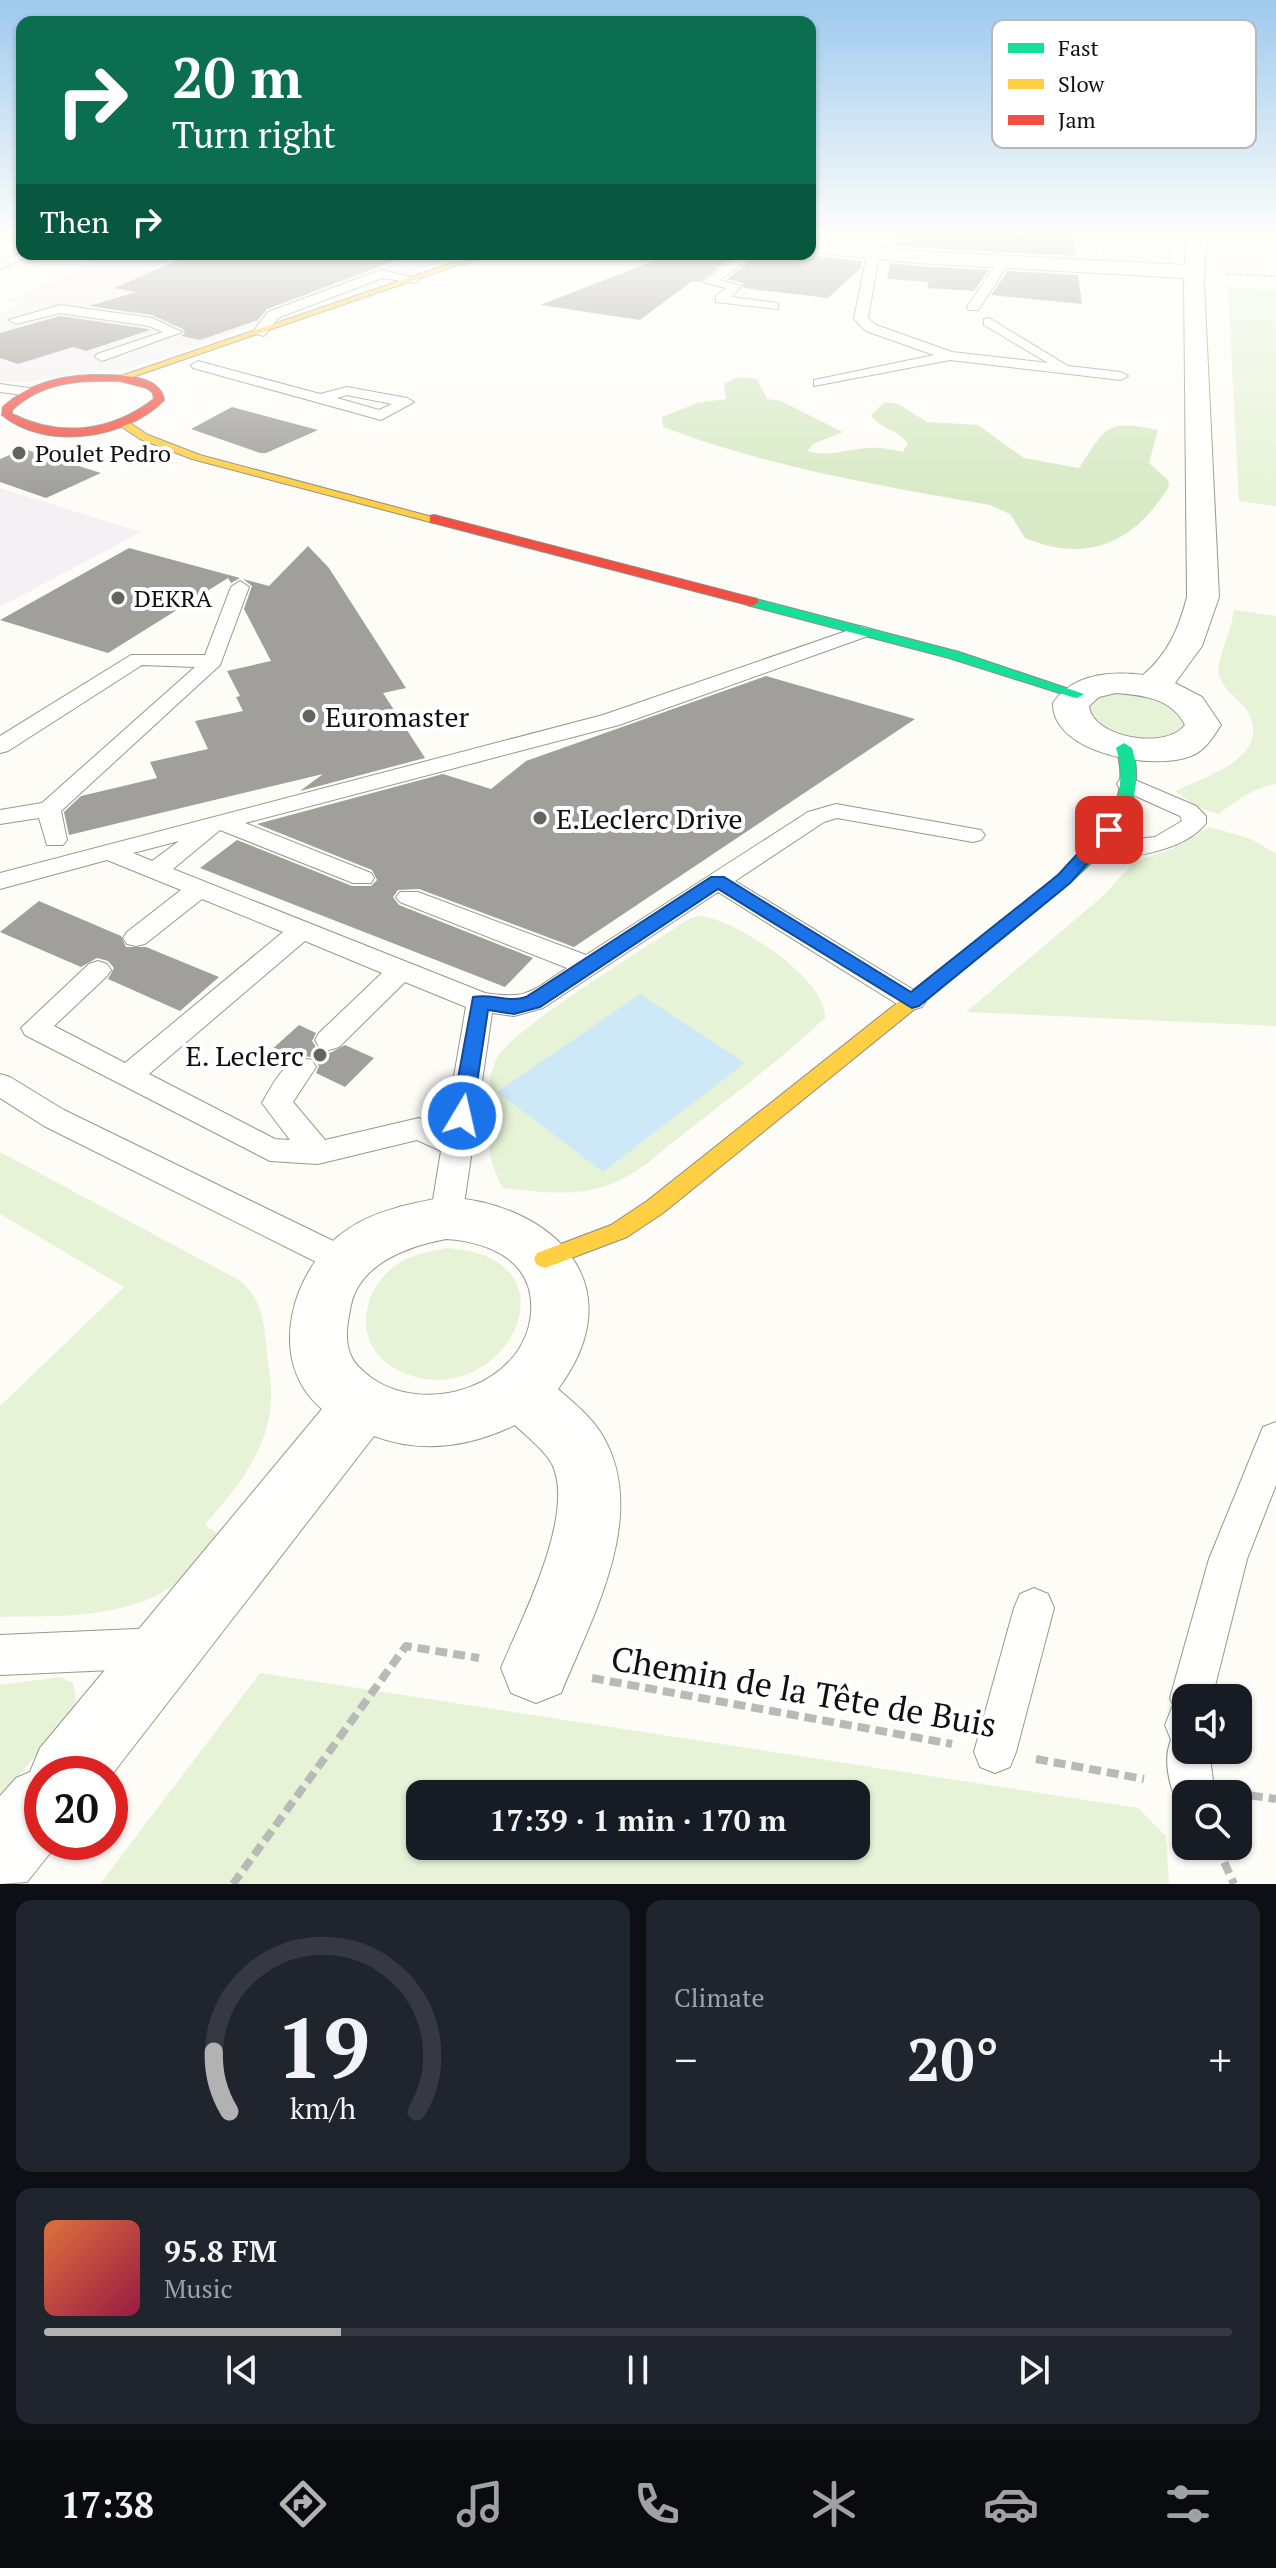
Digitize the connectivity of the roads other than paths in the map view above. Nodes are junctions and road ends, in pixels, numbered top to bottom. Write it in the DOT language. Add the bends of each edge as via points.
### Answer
graph roads {
  1 [pos="24,318"];
  2 [pos="123,318"];
  3 [pos="302,318"];
  4 [pos="317,318"];
  5 [pos="861,318"];
  6 [pos="1195,318"];
  7 [pos="16,320"];
  8 [pos="989,322"];
  9 [pos="147,341"];
  10 [pos="950,356"];
  11 [pos="102,357"];
  12 [pos="196,360"];
  13 [pos="1071,370"];
  14 [pos="1121,376"];
  15 [pos="120,378"];
  16 [pos="819,383"];
  17 [pos="151,386"];
  18 [pos="0,388"];
  19 [pos="29,392"];
  20 [pos="321,398"];
  21 [pos="3,423"];
  22 [pos="123,423"];
  23 [pos="240,587"];
  24 [pos="861,632"];
  25 [pos="213,661"];
  26 [pos="1151,686"];
  27 [pos="1077,694"];
  28 [pos="0,746"];
  29 [pos="1124,748"];
  30 [pos="1128,784"];
  31 [pos="49,809"];
  32 [pos="0,817"];
  33 [pos="221,822"];
  34 [pos="973,835"];
  35 [pos="55,840"];
  36 [pos="1093,850"];
  37 [pos="109,852"];
  38 [pos="154,871"];
  39 [pos="362,878"];
  40 [pos="0,881"];
  41 [pos="718,881"];
  42 [pos="199,889"];
  43 [pos="409,897"];
  44 [pos="302,930"];
  45 [pos="136,938"];
  46 [pos="588,966"];
  47 [pos="98,970"];
  48 [pos="401,970"];
  49 [pos="912,1001"];
  50 [pos="480,1002"];
  51 [pos="329,1040"];
  52 [pos="302,1067"];
  53 [pos="128,1076"];
  54 [pos="0,1084"];
  55 [pos="457,1145"];
  56 [pos="318,1153"];
  57 [pos="446,1218"];
  58 [pos="545,1259"];
  59 [pos="346,1262"];
  60 [pos="520,1391"];
  61 [pos="361,1406"];
  62 [pos="1276,1438"];
  63 [pos="1034,1608"];
  64 [pos="170,1647"];
  65 [pos="0,1655"];
  66 [pos="536,1668"];
  67 [pos="1195,1684"];
  68 [pos="995,1752"];
  69 [pos="81,1756"];
  70 [pos="24,1826"];
  71 [pos="0,1855"];
  1 -- 7 [label="lane"];
  2 -- 9 [label="lane" via="175,332"];
  3 -- 12 [label="main road"];
  4 -- 12 [label="main road"];
  5 -- 10 [label="lane" via="871,328"];
  6 -- 26 [label="street" via="1203,597 1185,650 1170,672"];
  8 -- 13 [label="lane"];
  9 -- 11 [label="lane"];
  9 -- 12 [label="lane"];
  10 -- 13 [label="lane"];
  10 -- 16 [label="lane"];
  12 -- 15 [label="main road"];
  12 -- 17 [label="main road"];
  12 -- 20 [label="lane"];
  13 -- 14 [label="lane"];
  15 -- 17 [label="main road"];
  15 -- 19 [label="main road" via="82,379"];
  17 -- 22 [label="main road" via="159,400 153,408"];
  18 -- 19 [label="lane"];
  19 -- 21 [label="main road" via="11,403"];
  21 -- 22 [label="main road" via="74,432"];
  22 -- 24 [label="main road" via="196,457"];
  23 -- 25 [label="lane"];
  24 -- 27 [label="main road"];
  24 -- 33 [label="lane" via="611,720"];
  25 -- 28 [label="lane" via="138,659"];
  25 -- 31 [label="lane"];
  26 -- 27 [label="street" via="1116,683"];
  26 -- 29 [label="street" via="1180,698 1199,714 1199,736 1169,750"];
  27 -- 29 [label="street" via="1071,703 1077,723 1104,742"];
  29 -- 30 [label="main road"];
  30 -- 36 [label="main road" via="1109,830"];
  30 -- 36 [label="lane" via="1188,811 1194,823 1160,843"];
  31 -- 32 [label="lane"];
  31 -- 35 [label="lane"];
  33 -- 37 [label="lane"];
  33 -- 38 [label="lane"];
  33 -- 39 [label="lane"];
  34 -- 41 [label="lane" via="836,811 816,817"];
  36 -- 49 [label="main road"];
  37 -- 38 [label="lane"];
  37 -- 40 [label="lane"];
  38 -- 42 [label="lane"];
  41 -- 46 [label="lane"];
  41 -- 49 [label="lane"];
  42 -- 44 [label="lane"];
  42 -- 45 [label="lane"];
  43 -- 46 [label="lane"];
  44 -- 48 [label="lane"];
  44 -- 53 [label="lane"];
  46 -- 50 [label="lane" via="533,1002 514,1007"];
  47 -- 53 [label="lane" via="35,1028"];
  48 -- 50 [label="lane"];
  48 -- 51 [label="lane"];
  49 -- 58 [label="main road" via="655,1207 619,1231"];
  50 -- 55 [label="lane"];
  52 -- 56 [label="lane" via="277,1103"];
  53 -- 56 [label="lane" via="270,1150"];
  54 -- 59 [label="lane" via="54,1118"];
  55 -- 56 [label="lane" via="419,1129"];
  55 -- 57 [label="lane"];
  57 -- 58 [label="street" via="485,1222 508,1231"];
  57 -- 59 [label="street" via="375,1239"];
  58 -- 60 [label="street" via="560,1289 561,1324 548,1360"];
  59 -- 61 [label="street" via="319,1311 317,1338 323,1364"];
  60 -- 61 [label="street" via="496,1406 437,1423 408,1421"];
  60 -- 66 [label="street" via="582,1455 590,1502 578,1564"];
  61 -- 64 [label="street"];
  62 -- 67 [label="lane" via="1228,1559"];
  63 -- 68 [label="lane"];
  64 -- 65 [label="lane"];
  64 -- 69 [label="street"];
  70 -- 71 [label="street"];
}
